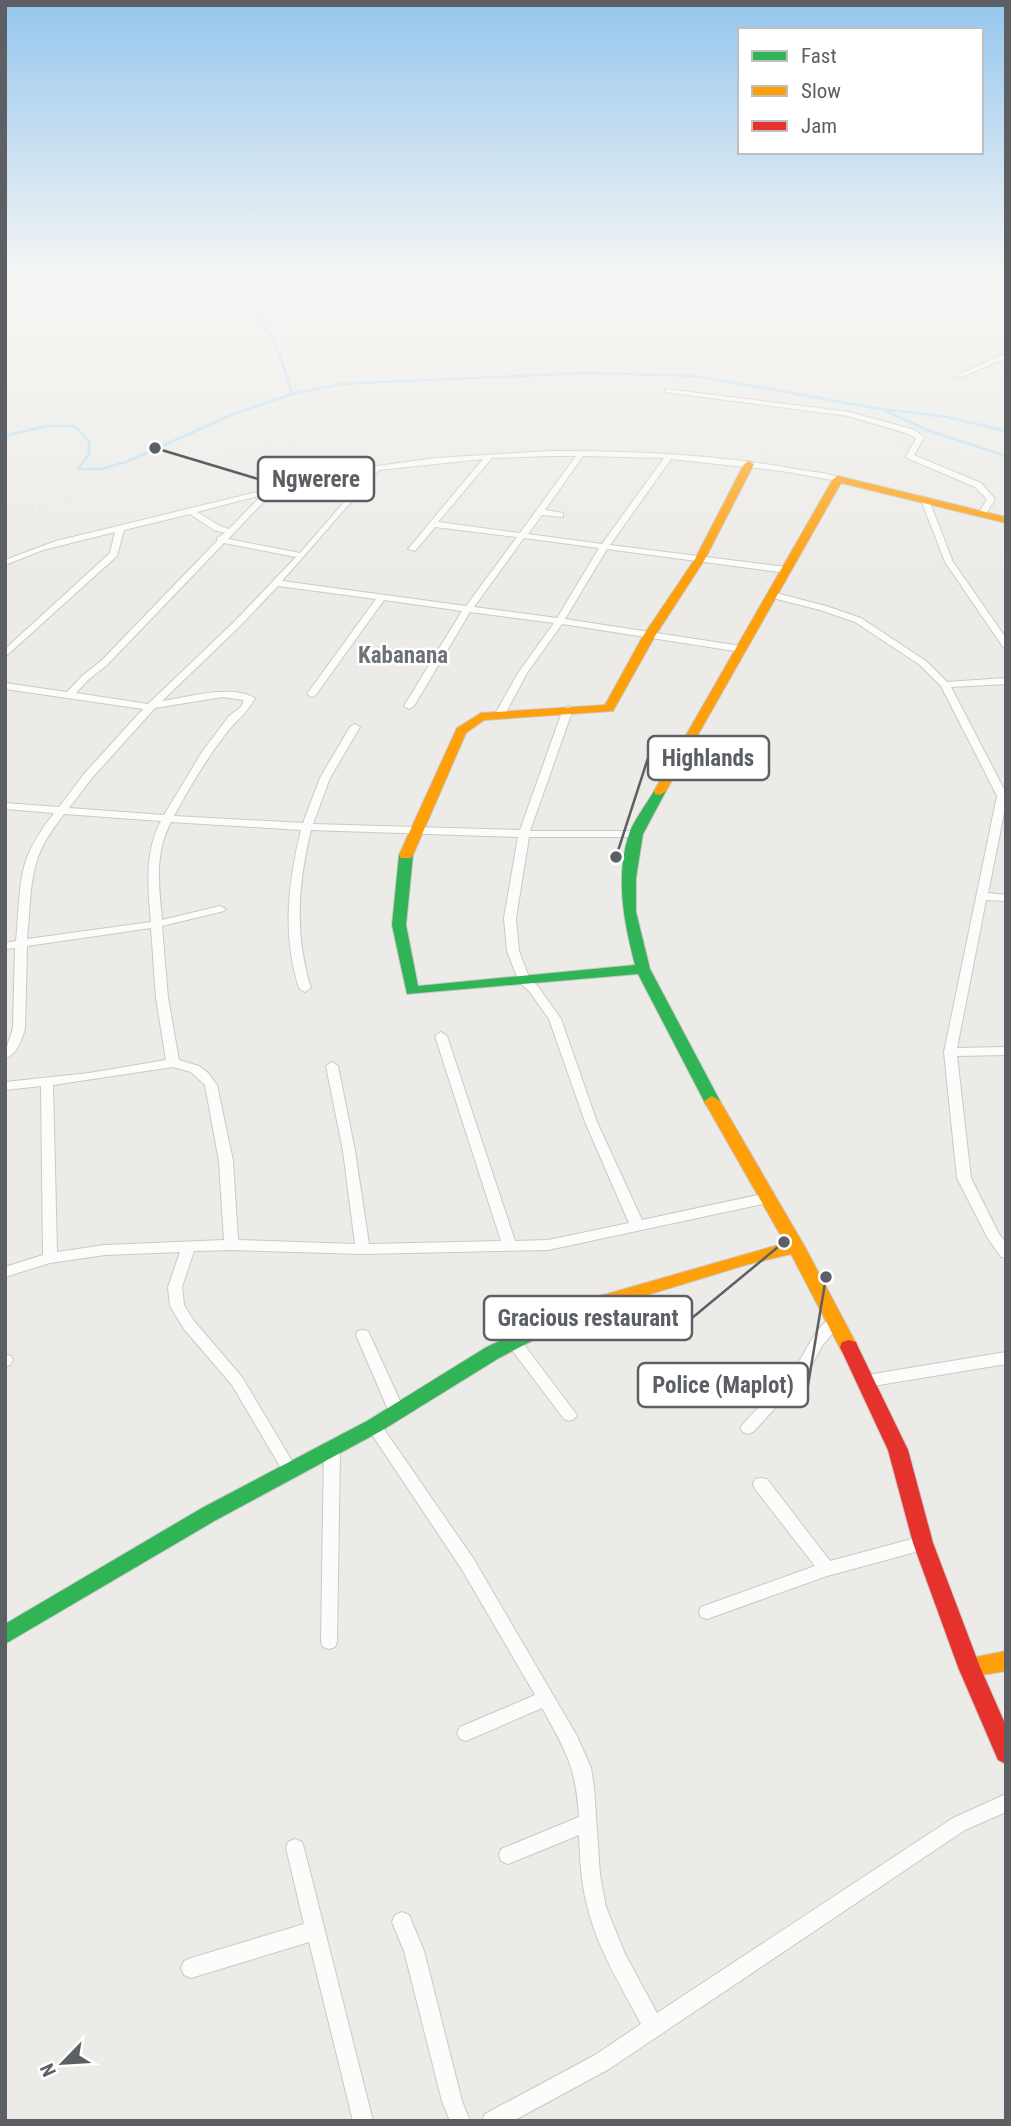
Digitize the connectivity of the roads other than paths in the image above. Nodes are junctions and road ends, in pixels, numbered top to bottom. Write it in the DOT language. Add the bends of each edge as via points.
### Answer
graph roads {
  1 [pos="667,391"];
  2 [pos="581,454"];
  3 [pos="489,457"];
  4 [pos="668,458"];
  5 [pos="749,464"];
  6 [pos="377,468"];
  7 [pos="838,479"];
  8 [pos="270,491"];
  9 [pos="925,500"];
  10 [pos="191,511"];
  11 [pos="540,512"];
  12 [pos="982,514"];
  13 [pos="560,515"];
  14 [pos="1006,520"];
  15 [pos="432,524"];
  16 [pos="120,529"];
  17 [pos="229,531"];
  18 [pos="522,536"];
  19 [pos="220,540"];
  20 [pos="604,547"];
  21 [pos="412,549"];
  22 [pos="302,556"];
  23 [pos="700,559"];
  24 [pos="5,564"];
  25 [pos="787,570"];
  26 [pos="276,583"];
  27 [pos="772,595"];
  28 [pos="382,597"];
  29 [pos="467,610"];
  30 [pos="560,621"];
  31 [pos="649,636"];
  32 [pos="1006,645"];
  33 [pos="741,649"];
  34 [pos="5,654"];
  35 [pos="1006,681"];
  36 [pos="945,685"];
  37 [pos="5,686"];
  38 [pos="312,694"];
  39 [pos="69,695"];
  40 [pos="110,702"];
  41 [pos="151,706"];
  42 [pos="409,706"];
  43 [pos="568,709"];
  44 [pos="499,716"];
  45 [pos="135,725"];
  46 [pos="355,727"];
  47 [pos="1004,796"];
  48 [pos="5,806"];
  49 [pos="60,811"];
  50 [pos="167,819"];
  51 [pos="308,825"];
  52 [pos="416,830"];
  53 [pos="524,833"];
  54 [pos="636,834"];
  55 [pos="982,896"];
  56 [pos="1006,898"];
  57 [pos="220,909"];
  58 [pos="157,923"];
  59 [pos="21,944"];
  60 [pos="5,946"];
  61 [pos="643,969"];
  62 [pos="525,982"];
  63 [pos="305,988"];
  64 [pos="441,1036"];
  65 [pos="1006,1051"];
  66 [pos="950,1052"];
  67 [pos="5,1055"];
  68 [pos="173,1063"];
  69 [pos="332,1066"];
  70 [pos="47,1082"];
  71 [pos="5,1086"];
  72 [pos="766,1198"];
  73 [pos="638,1227"];
  74 [pos="999,1234"];
  75 [pos="509,1244"];
  76 [pos="231,1245"];
  77 [pos="189,1247"];
  78 [pos="796,1247"];
  79 [pos="363,1249"];
  80 [pos="1006,1253"];
  81 [pos="50,1258"];
  82 [pos="5,1272"];
  83 [pos="835,1322"];
  84 [pos="363,1335"];
  85 [pos="513,1342"];
  86 [pos="1006,1358"];
  87 [pos="867,1381"];
  88 [pos="397,1412"];
  89 [pos="569,1415"];
  90 [pos="374,1426"];
  91 [pos="748,1427"];
  92 [pos="332,1450"];
  93 [pos="290,1471"];
  94 [pos="761,1484"];
  95 [pos="923,1543"];
  96 [pos="827,1569"];
  97 [pos="707,1612"];
  98 [pos="5,1634"];
  99 [pos="330,1642"];
  100 [pos="1006,1661"];
  101 [pos="969,1667"];
  102 [pos="547,1698"];
  103 [pos="466,1733"];
  104 [pos="1006,1753"];
  105 [pos="1006,1803"];
  106 [pos="589,1822"];
  107 [pos="295,1847"];
  108 [pos="508,1856"];
  109 [pos="402,1922"];
  110 [pos="316,1930"];
  111 [pos="191,1968"];
  112 [pos="654,2027"];
  113 [pos="363,2121"];
  114 [pos="460,2121"];
  115 [pos="492,2121"];
  1 -- 12 [label="street" via="849,414 912,432 920,438 910,456 987,491 991,499"];
  2 -- 3 [label="street"];
  2 -- 4 [label="street"];
  2 -- 11 [label="street"];
  3 -- 6 [label="street"];
  3 -- 15 [label="street"];
  4 -- 5 [label="street"];
  4 -- 20 [label="street"];
  5 -- 7 [label="street"];
  5 -- 23 [label="street"];
  6 -- 8 [label="street"];
  6 -- 22 [label="street"];
  7 -- 9 [label="street"];
  7 -- 25 [label="street"];
  8 -- 10 [label="street"];
  8 -- 17 [label="street"];
  9 -- 12 [label="street"];
  9 -- 32 [label="street" via="949,562"];
  10 -- 16 [label="street"];
  10 -- 17 [label="street"];
  11 -- 13 [label="street"];
  11 -- 18 [label="street"];
  12 -- 14 [label="street"];
  15 -- 18 [label="street"];
  15 -- 21 [label="street"];
  16 -- 24 [label="street"];
  16 -- 34 [label="street" via="114,554"];
  17 -- 19 [label="street"];
  18 -- 20 [label="street"];
  18 -- 29 [label="street"];
  19 -- 22 [label="street"];
  19 -- 39 [label="street"];
  20 -- 23 [label="street"];
  20 -- 30 [label="street"];
  22 -- 26 [label="street"];
  23 -- 25 [label="street"];
  23 -- 31 [label="street"];
  25 -- 27 [label="street"];
  26 -- 28 [label="street"];
  26 -- 41 [label="street"];
  27 -- 33 [label="street"];
  27 -- 36 [label="street" via="858,620 923,663"];
  28 -- 29 [label="street"];
  28 -- 38 [label="street"];
  29 -- 30 [label="street"];
  29 -- 42 [label="street"];
  30 -- 31 [label="street"];
  30 -- 44 [label="street"];
  31 -- 33 [label="street"];
  31 -- 43 [label="street" via="610,708"];
  33 -- 54 [label="street"];
  35 -- 36 [label="street"];
  36 -- 47 [label="street"];
  37 -- 39 [label="street"];
  39 -- 40 [label="street"];
  40 -- 41 [label="street"];
  40 -- 45 [label="street"];
  41 -- 45 [label="street"];
  41 -- 50 [label="street" via="222,694 250,698 205,754"];
  43 -- 44 [label="street"];
  43 -- 53 [label="street"];
  44 -- 52 [label="street" via="481,717 461,731"];
  45 -- 49 [label="street"];
  46 -- 51 [label="street" via="324,780"];
  47 -- 55 [label="street"];
  48 -- 49 [label="street"];
  49 -- 50 [label="street"];
  49 -- 59 [label="street" via="33,856"];
  50 -- 51 [label="street"];
  50 -- 58 [label="street" via="152,867"];
  51 -- 52 [label="street"];
  51 -- 63 [label="street" via="293,902 295,942"];
  52 -- 53 [label="street"];
  52 -- 62 [label="street" via="404,860 399,925 412,990"];
  53 -- 54 [label="street"];
  53 -- 62 [label="street" via="510,918 513,951"];
  54 -- 61 [label="street" via="629,912"];
  55 -- 56 [label="street"];
  55 -- 66 [label="street"];
  57 -- 58 [label="street"];
  58 -- 59 [label="street"];
  58 -- 68 [label="street" via="162,998"];
  59 -- 60 [label="street"];
  59 -- 67 [label="street" via="19,1028"];
  61 -- 62 [label="street"];
  61 -- 72 [label="street"];
  62 -- 73 [label="street" via="555,1019 591,1122"];
  64 -- 75 [label="street"];
  65 -- 66 [label="street"];
  66 -- 74 [label="street" via="964,1178"];
  68 -- 70 [label="street"];
  68 -- 76 [label="street" via="191,1065 211,1085 226,1161"];
  69 -- 79 [label="street"];
  70 -- 71 [label="street"];
  70 -- 81 [label="street"];
  72 -- 73 [label="street"];
  72 -- 78 [label="street"];
  73 -- 75 [label="street" via="548,1245"];
  74 -- 80 [label="street"];
  75 -- 79 [label="street"];
  76 -- 77 [label="street"];
  76 -- 79 [label="street"];
  77 -- 81 [label="street" via="105,1250"];
  77 -- 93 [label="street" via="175,1287 177,1306 237,1381"];
  78 -- 83 [label="street"];
  78 -- 85 [label="street" via="585,1305"];
  81 -- 82 [label="street"];
  83 -- 87 [label="street"];
  83 -- 91 [label="street" via="817,1342 802,1370"];
  84 -- 88 [label="street"];
  85 -- 88 [label="street"];
  85 -- 89 [label="street"];
  86 -- 87 [label="street"];
  87 -- 95 [label="street" via="898,1450"];
  88 -- 90 [label="street"];
  90 -- 92 [label="street"];
  90 -- 102 [label="street" via="467,1563"];
  92 -- 93 [label="street"];
  92 -- 99 [label="street"];
  93 -- 98 [label="street"];
  94 -- 96 [label="street"];
  95 -- 96 [label="street"];
  95 -- 101 [label="street"];
  96 -- 97 [label="street"];
  100 -- 101 [label="street"];
  101 -- 104 [label="street"];
  102 -- 103 [label="street"];
  102 -- 106 [label="street" via="582,1770"];
  105 -- 112 [label="street" via="959,1824"];
  106 -- 108 [label="street"];
  106 -- 112 [label="street" via="593,1894 622,1969"];
  107 -- 110 [label="street"];
  109 -- 114 [label="street"];
  110 -- 111 [label="street"];
  110 -- 113 [label="street"];
  112 -- 115 [label="street" via="603,2062"];
}
